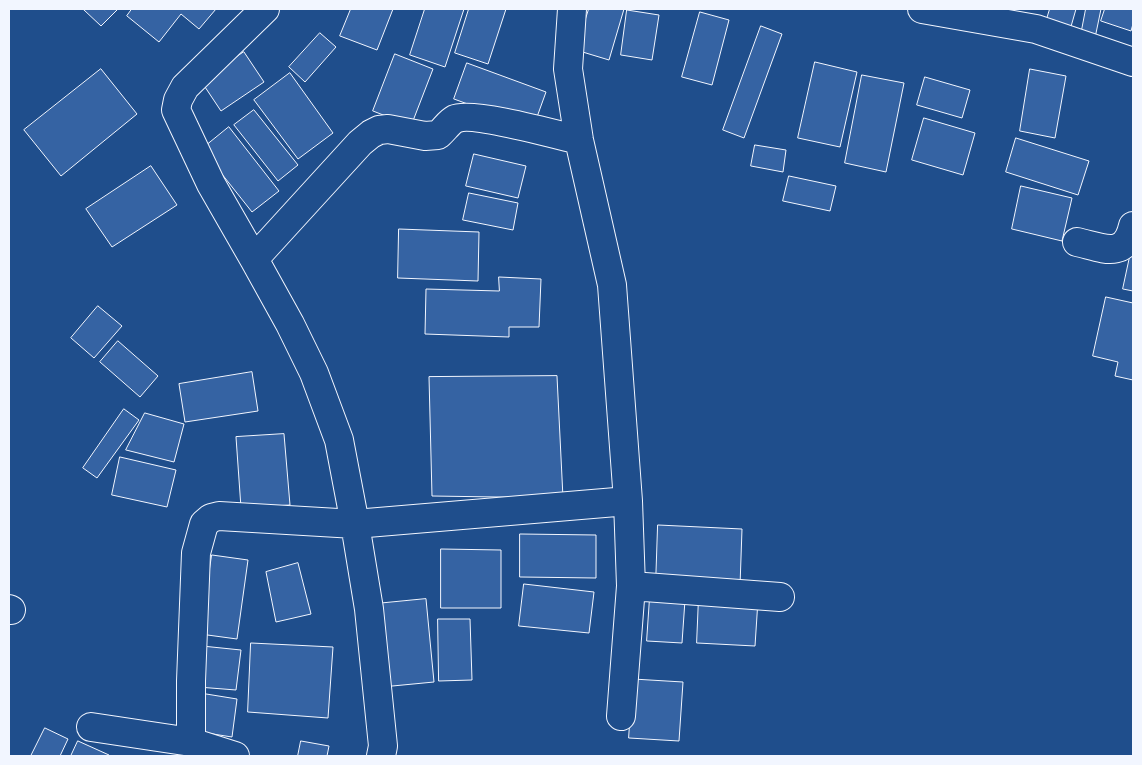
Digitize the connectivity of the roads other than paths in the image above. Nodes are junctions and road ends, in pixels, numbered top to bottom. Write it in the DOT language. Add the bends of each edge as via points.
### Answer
graph roads {
  1 [pos="266,9"];
  2 [pos="572,9"];
  3 [pos="922,9"];
  4 [pos="1038,19"];
  5 [pos="1133,62"];
  6 [pos="579,140"];
  7 [pos="1133,226"];
  8 [pos="1077,242"];
  9 [pos="254,259"];
  10 [pos="628,501"];
  11 [pos="355,524"];
  12 [pos="631,586"];
  13 [pos="780,597"];
  14 [pos="621,716"];
  15 [pos="91,727"];
  16 [pos="191,742"];
  17 [pos="235,756"];
  18 [pos="381,756"];
  1 -- 9 [label="street" via="185,87 176,110 211,184"];
  2 -- 6 [label="street" via="568,69"];
  3 -- 4 [label="street"];
  4 -- 5 [label="street"];
  6 -- 9 [label="street" via="468,116 453,119 438,135 379,130 360,143"];
  6 -- 10 [label="street" via="612,285"];
  7 -- 8 [label="street" via="1127,243 1113,250"];
  9 -- 11 [label="street" via="290,324 320,390 339,440"];
  10 -- 11 [label="street"];
  10 -- 12 [label="street"];
  11 -- 16 [label="street" via="219,516 204,524 196,553"];
  11 -- 18 [label="street" via="369,609 383,746"];
  12 -- 13 [label="street"];
  12 -- 14 [label="street"];
  15 -- 16 [label="street"];
  16 -- 17 [label="street"];
}
